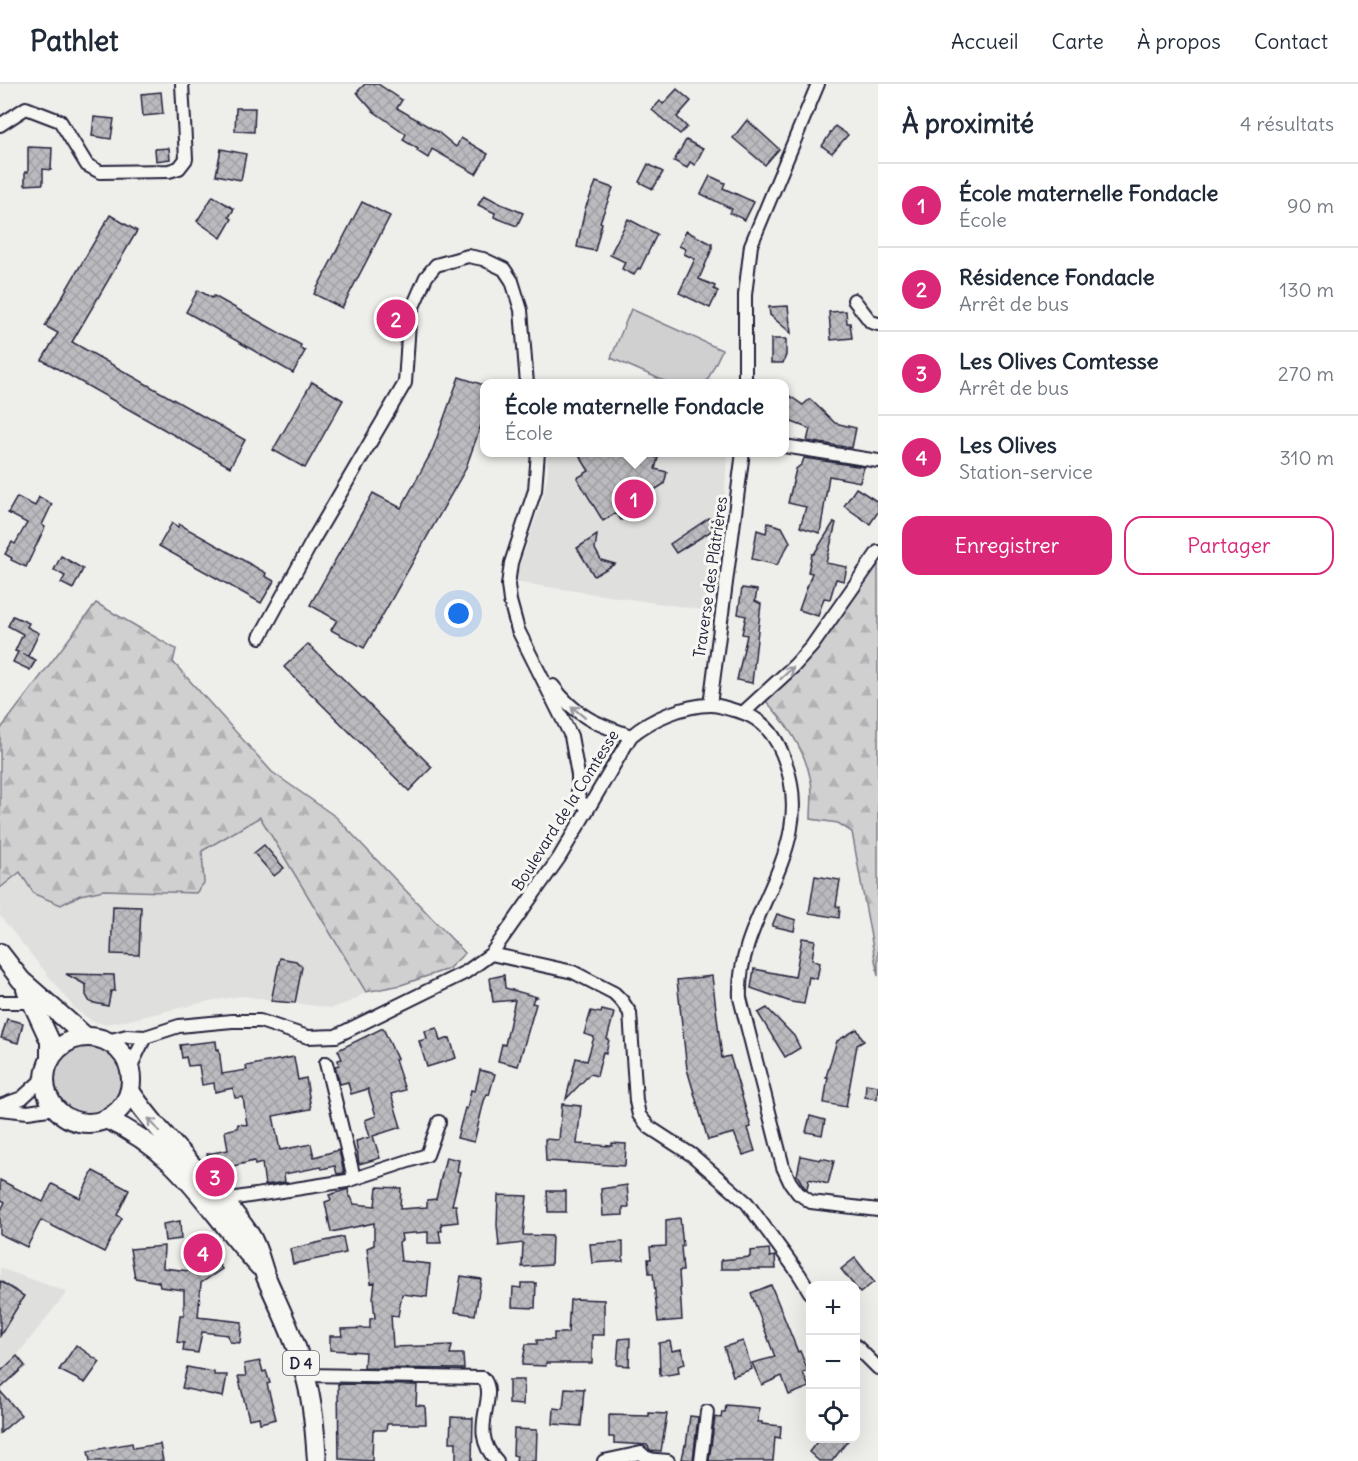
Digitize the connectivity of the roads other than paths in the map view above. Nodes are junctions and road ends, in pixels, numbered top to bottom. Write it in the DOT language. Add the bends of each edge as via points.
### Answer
graph roads {
  1 [pos="182,84"];
  2 [pos="818,84"];
  3 [pos="0,125"];
  4 [pos="854,300"];
  5 [pos="878,324"];
  6 [pos="527,379"];
  7 [pos="745,379"];
  8 [pos="789,447"];
  9 [pos="538,457"];
  10 [pos="742,457"];
  11 [pos="878,461"];
  12 [pos="878,552"];
  13 [pos="260,637"];
  14 [pos="533,657"];
  15 [pos="710,705"];
  16 [pos="744,712"];
  17 [pos="631,736"];
  18 [pos="588,808"];
  19 [pos="0,953"];
  20 [pos="491,954"];
  21 [pos="21,980"];
  22 [pos="0,1002"];
  23 [pos="33,1002"];
  24 [pos="86,1037"];
  25 [pos="145,1037"];
  26 [pos="107,1041"];
  27 [pos="326,1063"];
  28 [pos="47,1068"];
  29 [pos="130,1068"];
  30 [pos="130,1091"];
  31 [pos="0,1108"];
  32 [pos="55,1108"];
  33 [pos="106,1119"];
  34 [pos="439,1122"];
  35 [pos="354,1178"];
  36 [pos="222,1200"];
  37 [pos="878,1209"];
  38 [pos="264,1271"];
  39 [pos="806,1285"];
  40 [pos="860,1351"];
  41 [pos="878,1368"];
  42 [pos="305,1375"];
  43 [pos="708,1412"];
  44 [pos="317,1461"];
  45 [pos="497,1461"];
  46 [pos="603,1461"];
  47 [pos="668,1461"];
  48 [pos="701,1461"];
  1 -- 3 [label="street" via="186,159 170,171 100,172 87,165 60,121 26,108"];
  2 -- 7 [label="street" via="751,244 745,295"];
  4 -- 5 [label="street"];
  6 -- 13 [label="street" via="518,295 504,269 468,256 436,265 426,277 409,322 405,383"];
  8 -- 11 [label="street"];
  9 -- 14 [label="street" via="535,490 511,563 508,585 518,630"];
  10 -- 15 [label="street, Traverse des Plâtrières"];
  16 -- 12 [label="street, one-way" via="812,646"];
  17 -- 14 [label="street, one-way" via="586,719 562,699"];
  14 -- 18 [label="street" via="571,736 578,795"];
  15 -- 16 [label="street, Boulevard de la Comtesse"];
  15 -- 17 [label="street, Boulevard de la Comtesse" via="660,717"];
  16 -- 37 [label="street, Boulevard de la Comtesse" via="769,730 788,766 792,785 785,856 746,950 739,980 740,998 783,1167 798,1193 811,1202"];
  17 -- 18 [label="street, Boulevard de la Comtesse"];
  18 -- 20 [label="street, Boulevard de la Comtesse" via="559,858"];
  19 -- 21 [label="main road"];
  20 -- 25 [label="street, Boulevard de la Comtesse" via="466,972 336,1036 308,1037 260,1021 232,1021 179,1026"];
  20 -- 39 [label="street" via="573,972 622,1001 630,1013 639,1115 747,1203"];
  21 -- 23 [label="main road"];
  21 -- 24 [label="main road"];
  22 -- 23 [label="street"];
  23 -- 28 [label="main road" via="50,1041"];
  24 -- 26 [label="main road"];
  24 -- 28 [label="main road" via="59,1048"];
  25 -- 26 [label="street, Boulevard de la Comtesse"];
  25 -- 29 [label="street"];
  26 -- 29 [label="main road" via="121,1052"];
  27 -- 35 [label="street"];
  28 -- 31 [label="street" via="22,1098"];
  28 -- 32 [label="main road" via="47,1093"];
  29 -- 30 [label="main road"];
  30 -- 33 [label="main road" via="121,1107"];
  36 -- 30 [label="main road, D 4, one-way" via="163,1135"];
  31 -- 32 [label="street" via="28,1112"];
  32 -- 33 [label="main road" via="79,1122"];
  33 -- 38 [label="main road, D 4" via="130,1130 171,1161"];
  34 -- 35 [label="street" via="427,1155"];
  35 -- 36 [label="street"];
  36 -- 38 [label="main road, D 4" via="251,1237"];
  38 -- 42 [label="main road, D 4"];
  40 -- 41 [label="street"];
  42 -- 44 [label="main road, D 4"];
  42 -- 45 [label="street" via="483,1378 488,1391 483,1437 487,1451"];
  43 -- 48 [label="street"];
  46 -- 47 [label="street" via="641,1452 650,1460"];
}
